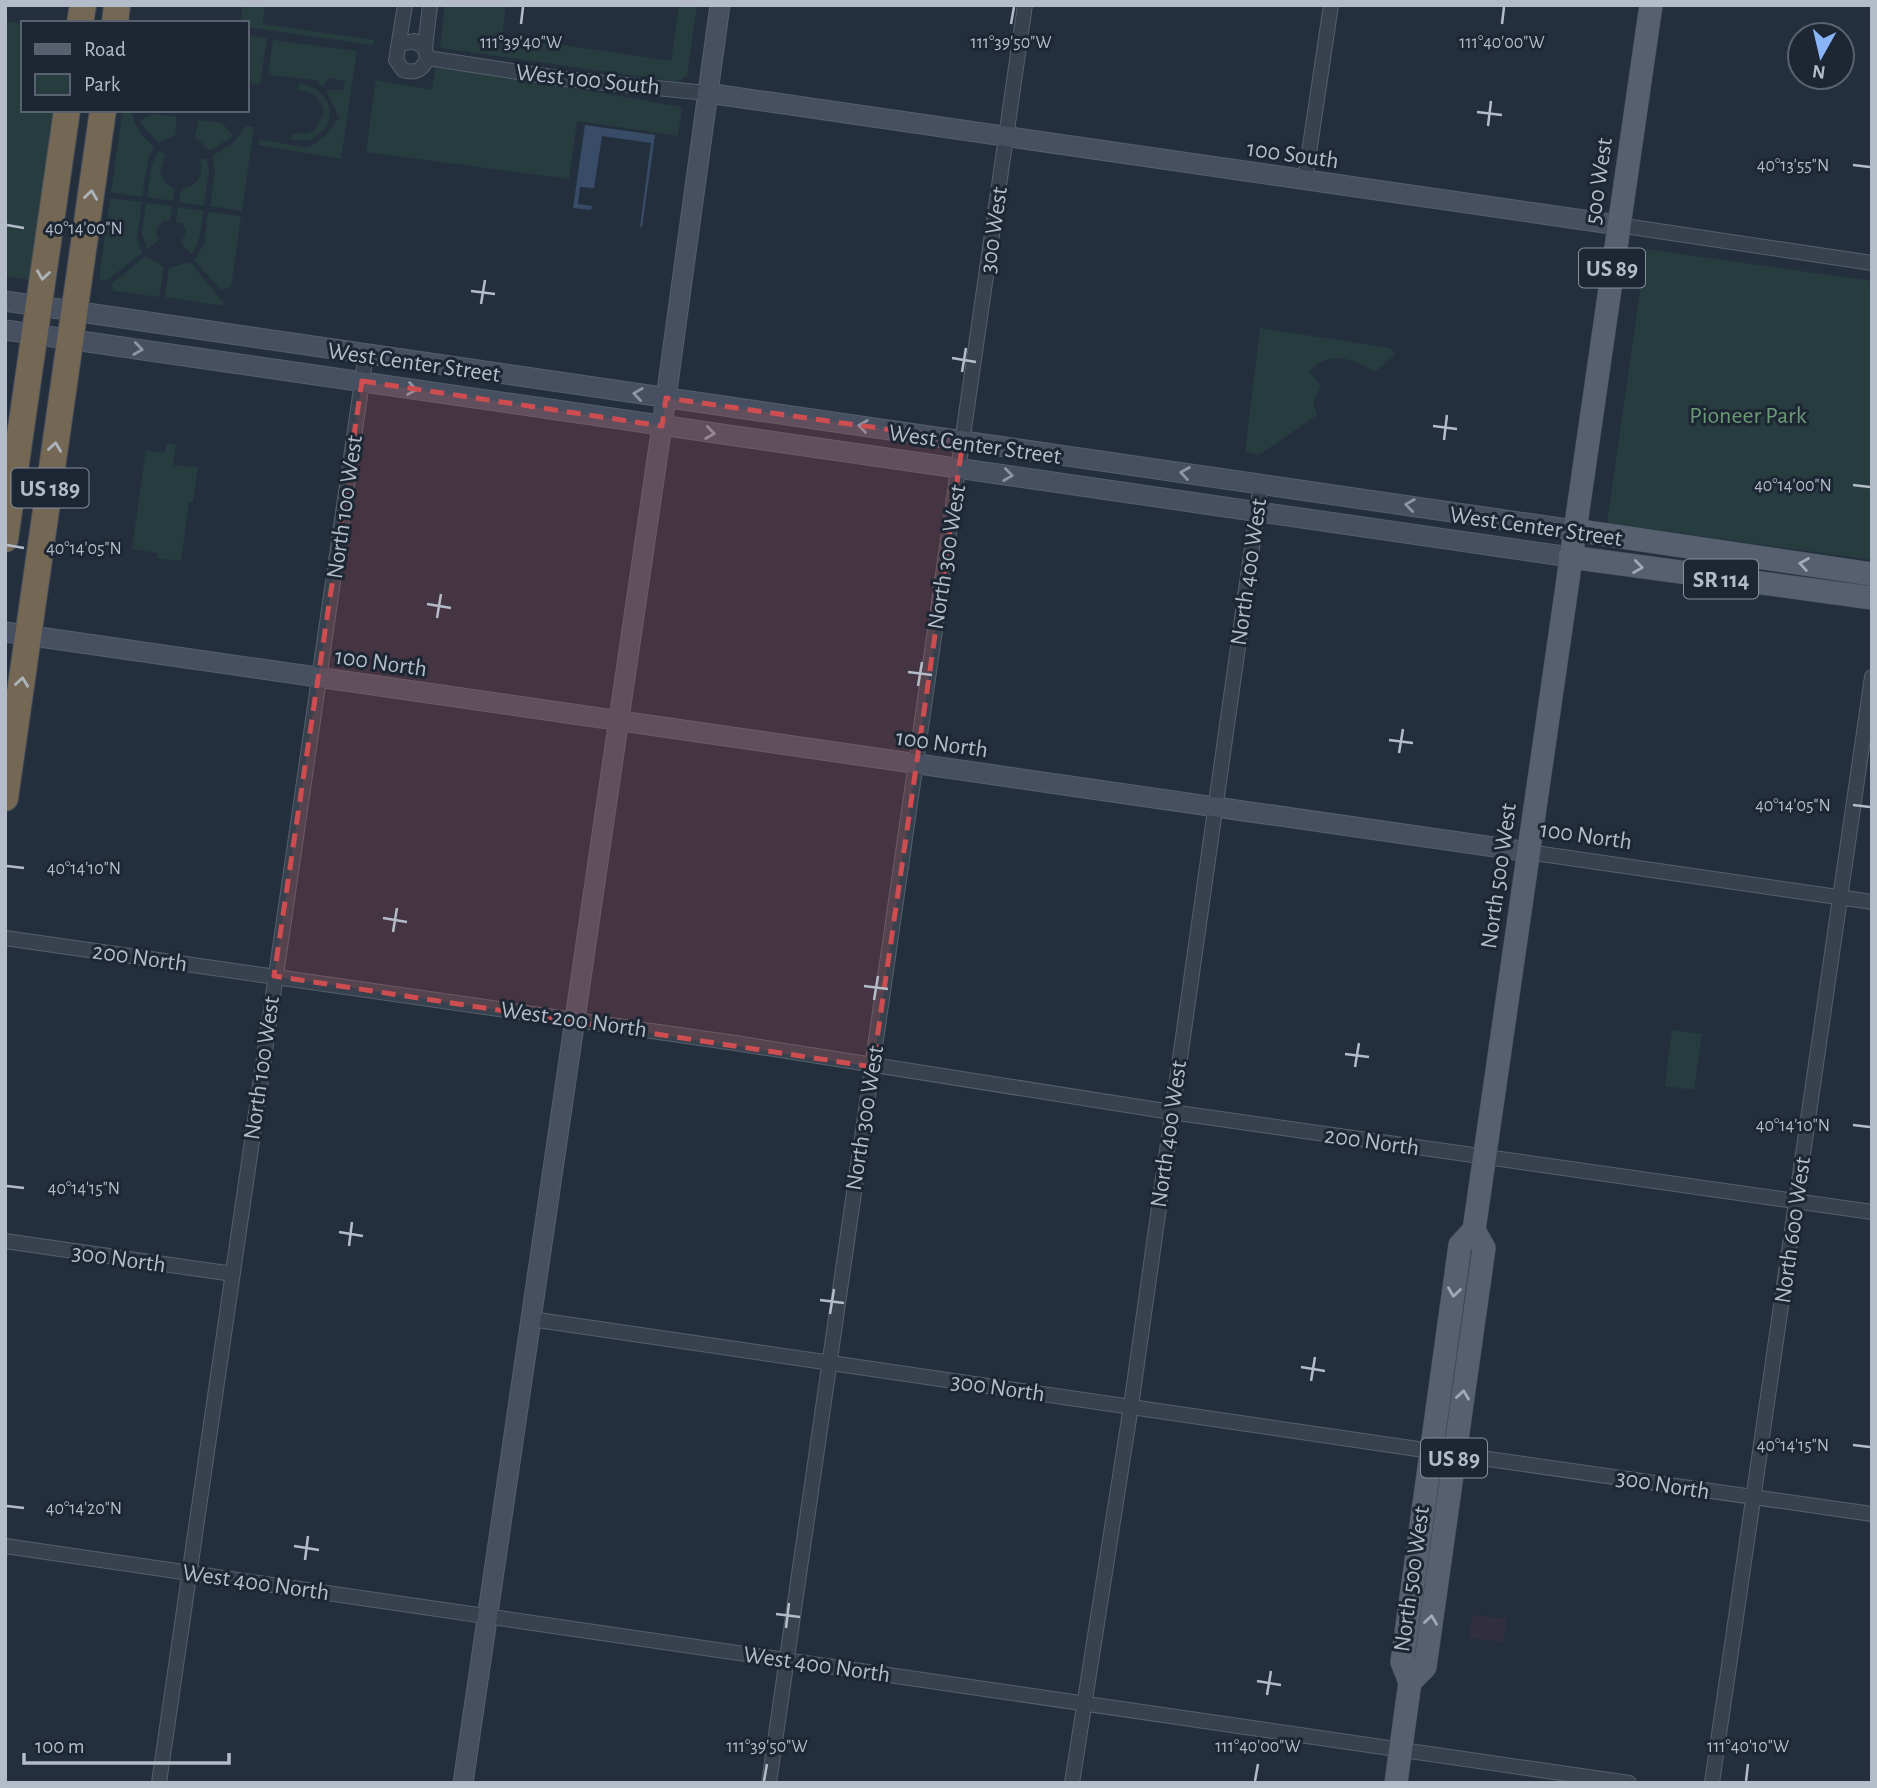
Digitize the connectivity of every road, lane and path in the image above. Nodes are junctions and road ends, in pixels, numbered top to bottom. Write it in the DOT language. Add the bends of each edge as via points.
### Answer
graph roads {
  1 [pos="405,5"];
  2 [pos="430,5"];
  3 [pos="720,5"];
  4 [pos="1025,5"];
  5 [pos="1331,5"];
  6 [pos="1651,5"];
  7 [pos="401,44"];
  8 [pos="426,53"];
  9 [pos="707,93"];
  10 [pos="67,112"];
  11 [pos="103,112"];
  12 [pos="1006,138"];
  13 [pos="1306,180"];
  14 [pos="1618,225"];
  15 [pos="1872,263"];
  16 [pos="5,301"];
  17 [pos="37,320"];
  18 [pos="73,325"];
  19 [pos="5,330"];
  20 [pos="366,355"];
  21 [pos="362,382"];
  22 [pos="666,398"];
  23 [pos="662,426"];
  24 [pos="962,454"];
  25 [pos="1261,484"];
  26 [pos="1257,512"];
  27 [pos="1574,530"];
  28 [pos="5,539"];
  29 [pos="1570,557"];
  30 [pos="1872,574"];
  31 [pos="1872,598"];
  32 [pos="17,634"];
  33 [pos="1872,677"];
  34 [pos="318,678"];
  35 [pos="618,721"];
  36 [pos="915,764"];
  37 [pos="5,798"];
  38 [pos="1217,808"];
  39 [pos="1528,852"];
  40 [pos="1841,897"];
  41 [pos="1872,902"];
  42 [pos="5,938"];
  43 [pos="274,976"];
  44 [pos="574,1019"];
  45 [pos="873,1067"];
  46 [pos="1171,1112"];
  47 [pos="1484,1156"];
  48 [pos="1797,1201"];
  49 [pos="1872,1212"];
  50 [pos="1474,1230"];
  51 [pos="5,1241"];
  52 [pos="233,1274"];
  53 [pos="531,1319"];
  54 [pos="828,1365"];
  55 [pos="1131,1406"];
  56 [pos="1431,1451"];
  57 [pos="1454,1454"];
  58 [pos="1754,1497"];
  59 [pos="1872,1514"];
  60 [pos="5,1546"];
  61 [pos="190,1572"];
  62 [pos="486,1615"];
  63 [pos="785,1659"];
  64 [pos="1410,1682"];
  65 [pos="1083,1703"];
  66 [pos="1401,1748"];
  67 [pos="159,1783"];
  68 [pos="463,1783"];
  69 [pos="769,1783"];
  70 [pos="1072,1783"];
  71 [pos="1396,1783"];
  72 [pos="1629,1783"];
  73 [pos="1712,1783"];
  1 -- 7 [label="street"];
  2 -- 8 [label="street"];
  3 -- 9 [label="main road"];
  4 -- 12 [label="street, 300 West"];
  5 -- 13 [label="street"];
  6 -- 14 [label="main road, 500 West / US 89"];
  7 -- 8 [label="street" via="414,41"];
  7 -- 8 [label="street" via="396,60 403,70 415,72"];
  8 -- 9 [label="street, West 100 South" via="565,79"];
  9 -- 12 [label="main road, 100 South"];
  9 -- 22 [label="main road"];
  10 -- 17 [label="highway, US 189, one-way"];
  18 -- 11 [label="highway, US 189, one-way"];
  12 -- 13 [label="main road, 100 South"];
  12 -- 24 [label="street, 300 West"];
  13 -- 14 [label="main road, 100 South"];
  14 -- 15 [label="street, 100 South"];
  14 -- 27 [label="main road, 500 West / US 89"];
  16 -- 17 [label="main road"];
  17 -- 18 [label="main road"];
  17 -- 18 [label="main road"];
  17 -- 19 [label="main road"];
  17 -- 28 [label="highway, US 189"];
  18 -- 20 [label="main road, West Center Street"];
  18 -- 21 [label="main road, West Center Street, one-way"];
  32 -- 18 [label="highway, US 189, one-way"];
  20 -- 21 [label="street, North 100 West"];
  22 -- 20 [label="main road, West Center Street, one-way"];
  21 -- 23 [label="main road, West Center Street, one-way"];
  21 -- 34 [label="street, North 100 West"];
  22 -- 23 [label="main road"];
  24 -- 22 [label="main road, West Center Street, one-way"];
  23 -- 24 [label="main road, West Center Street, one-way"];
  23 -- 35 [label="main road"];
  25 -- 24 [label="main road, West Center Street, one-way"];
  24 -- 26 [label="main road, West Center Street, one-way"];
  24 -- 36 [label="street, North 300 West"];
  25 -- 26 [label="street, North 400 West"];
  27 -- 25 [label="main road, West Center Street, one-way"];
  26 -- 29 [label="main road, West Center Street"];
  26 -- 38 [label="street, North 400 West"];
  27 -- 29 [label="main road, North 500 West / US 89"];
  30 -- 27 [label="main road, West Center Street / SR 114, one-way"];
  29 -- 31 [label="main road, West Center Street / SR 114, one-way"];
  29 -- 39 [label="main road, North 500 West / US 89"];
  32 -- 34 [label="main road, 100 North"];
  37 -- 32 [label="highway, US 189, one-way"];
  33 -- 40 [label="street, North 600 West"];
  34 -- 35 [label="main road, 100 North"];
  34 -- 43 [label="street, North 100 West"];
  35 -- 36 [label="main road, 100 North"];
  35 -- 44 [label="main road"];
  36 -- 38 [label="main road, 100 North"];
  36 -- 45 [label="street, North 300 West"];
  38 -- 39 [label="main road, 100 North"];
  38 -- 46 [label="street, North 400 West"];
  39 -- 40 [label="street, 100 North"];
  39 -- 47 [label="main road, North 500 West / US 89"];
  40 -- 41 [label="street, 100 North"];
  40 -- 48 [label="street, North 600 West"];
  42 -- 43 [label="street, 200 North"];
  43 -- 44 [label="street, West 200 North"];
  43 -- 52 [label="street, North 100 West"];
  44 -- 45 [label="street, West 200 North"];
  44 -- 53 [label="main road"];
  45 -- 46 [label="street, 200 North"];
  45 -- 54 [label="street, North 300 West"];
  46 -- 47 [label="street, 200 North"];
  46 -- 55 [label="street, North 400 West"];
  47 -- 48 [label="street, 200 North"];
  47 -- 50 [label="main road, North 500 West / US 89"];
  48 -- 49 [label="street, 200 North"];
  48 -- 58 [label="street, North 600 West"];
  50 -- 56 [label="main road, North 500 West / US 89, one-way" via="1460,1245"];
  57 -- 50 [label="main road, North 500 West / US 89, one-way" via="1484,1248"];
  51 -- 52 [label="street, 300 North"];
  52 -- 61 [label="street, North 100 West"];
  53 -- 54 [label="street, 300 North"];
  53 -- 62 [label="main road"];
  54 -- 55 [label="street, 300 North"];
  54 -- 63 [label="street, North 300 West"];
  55 -- 56 [label="street, 300 North"];
  55 -- 65 [label="street, North 400 West"];
  56 -- 64 [label="main road, North 500 West / US 89" via="1402,1662"];
  57 -- 58 [label="street, 300 North"];
  64 -- 57 [label="main road, North 500 West / US 89, one-way" via="1425,1667"];
  58 -- 59 [label="street, 300 North"];
  58 -- 73 [label="street, North 600 West"];
  60 -- 61 [label="street, West 400 North"];
  61 -- 62 [label="street, West 400 North"];
  61 -- 67 [label="street, North 100 West"];
  62 -- 63 [label="street, West 400 North"];
  62 -- 68 [label="main road"];
  63 -- 65 [label="street, West 400 North"];
  63 -- 69 [label="street, North 300 West"];
  64 -- 66 [label="main road, North 500 West / US 89"];
  65 -- 66 [label="street, West 400 North"];
  65 -- 70 [label="street, North 400 West"];
  66 -- 71 [label="main road, North 500 West / US 89"];
  66 -- 72 [label="street, West 400 North"];
}
